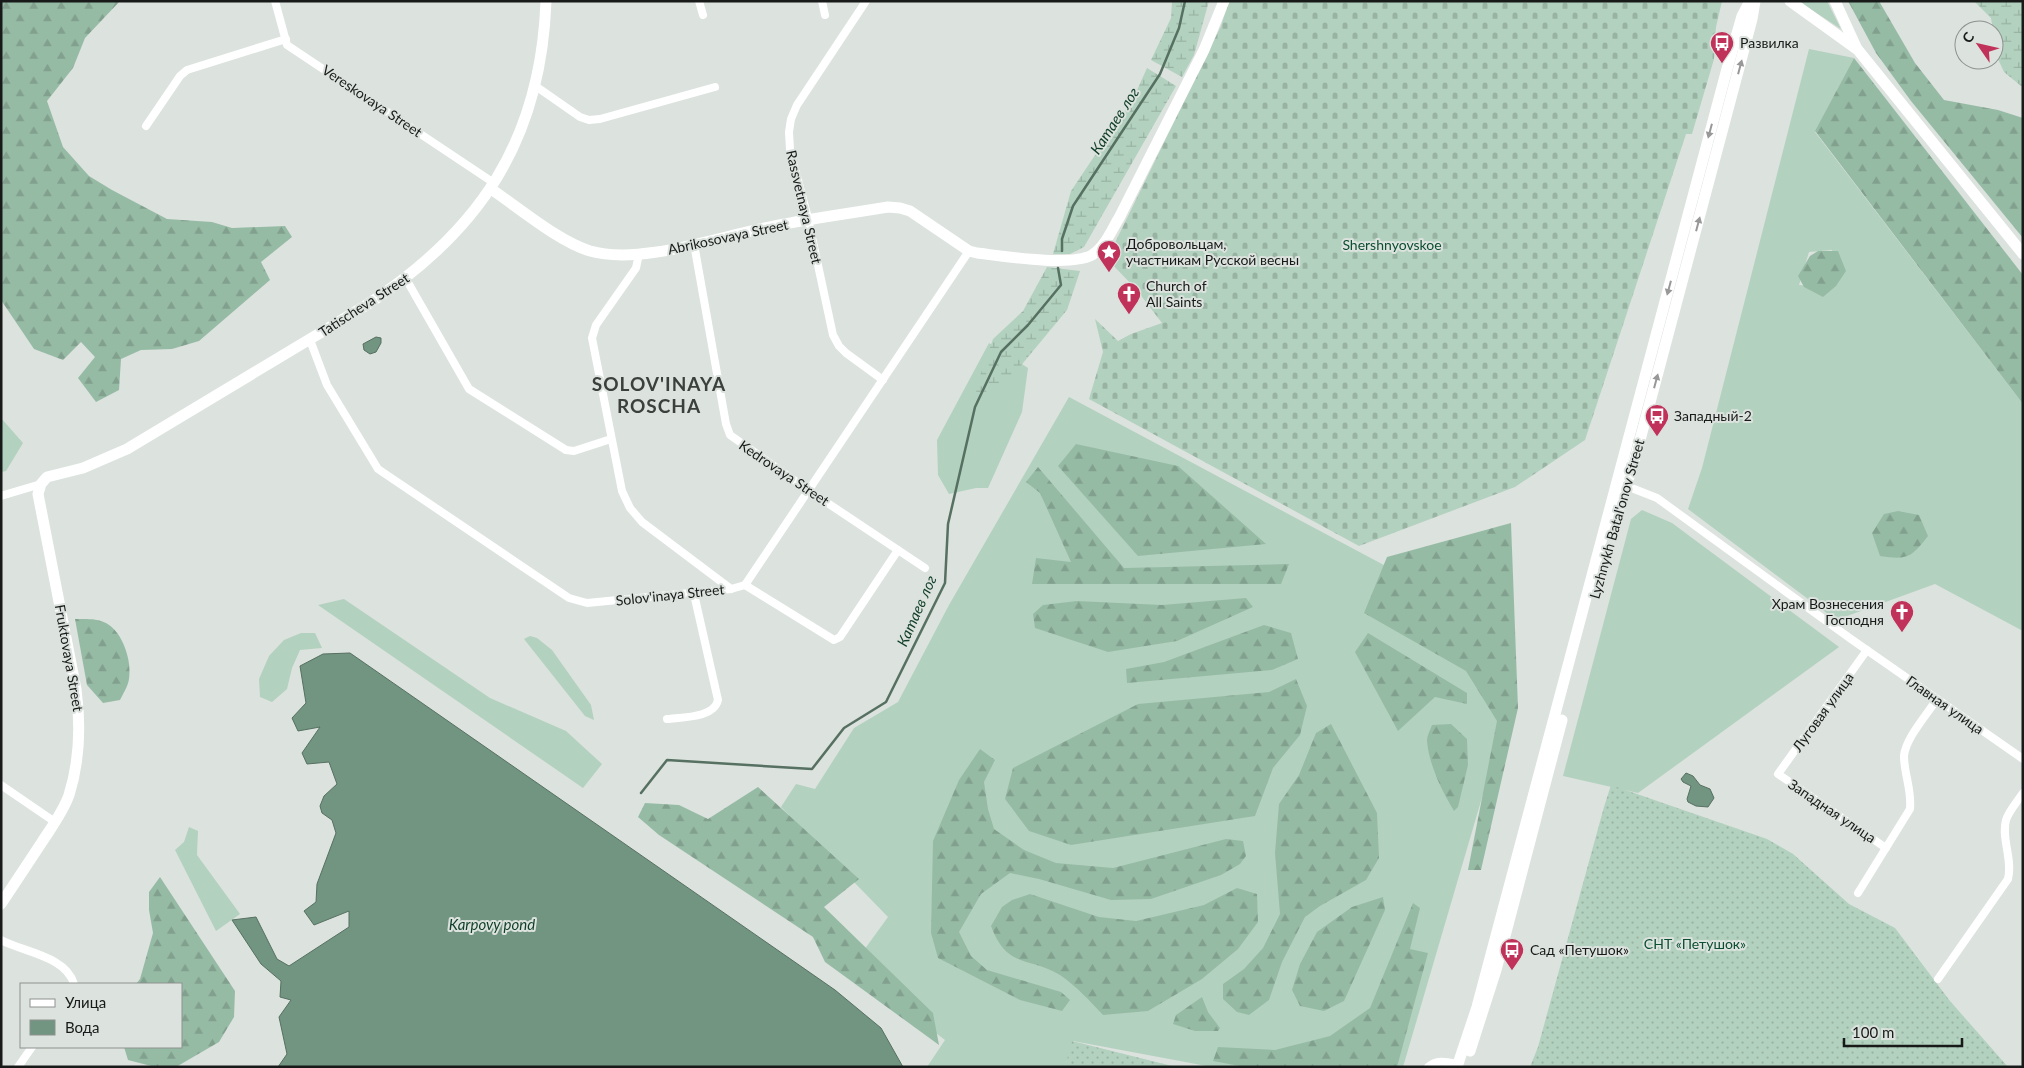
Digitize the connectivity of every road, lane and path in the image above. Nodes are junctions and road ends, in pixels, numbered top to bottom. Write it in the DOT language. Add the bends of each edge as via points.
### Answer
graph roads {
  1 [pos="275,1"];
  2 [pos="546,1"];
  3 [pos="699,1"];
  4 [pos="822,1"];
  5 [pos="866,1"];
  6 [pos="1224,1"];
  7 [pos="1750,1"];
  8 [pos="1756,1"];
  9 [pos="1790,1"];
  10 [pos="1835,1"];
  11 [pos="825,15"];
  12 [pos="704,16"];
  13 [pos="286,39"];
  14 [pos="1858,50"];
  15 [pos="534,85"];
  16 [pos="715,87"];
  17 [pos="146,126"];
  18 [pos="493,186"];
  19 [pos="808,220"];
  20 [pos="694,244"];
  21 [pos="969,251"];
  22 [pos="639,254"];
  23 [pos="2023,254"];
  24 [pos="406,279"];
  25 [pos="310,340"];
  26 [pos="883,380"];
  27 [pos="611,439"];
  28 [pos="41,484"];
  29 [pos="1622,484"];
  30 [pos="808,490"];
  31 [pos="1,496"];
  32 [pos="898,550"];
  33 [pos="925,568"];
  34 [pos="746,585"];
  35 [pos="731,589"];
  36 [pos="694,594"];
  37 [pos="1867,650"];
  38 [pos="1937,700"];
  39 [pos="667,719"];
  40 [pos="2023,759"];
  41 [pos="1778,774"];
  42 [pos="1,786"];
  43 [pos="2023,794"];
  44 [pos="55,822"];
  45 [pos="1886,848"];
  46 [pos="1858,893"];
  47 [pos="1,904"];
  48 [pos="1,940"];
  49 [pos="1938,979"];
  50 [pos="74,983"];
  51 [pos="31,1048"];
  52 [pos="1460,1066"];
  53 [pos="18,1067"];
  54 [pos="1428,1067"];
  1 -- 13 [label="street"];
  2 -- 15 [label="street, Tatischeva Street" via="543,41"];
  3 -- 12 [label="street"];
  4 -- 11 [label="street"];
  5 -- 19 [label="street, Rassvetnaya Street" via="791,119 790,150"];
  6 -- 21 [label="street" via="1204,50 1153,152 1098,250 1083,258 1056,260"];
  7 -- 29 [label="street, Lyzhnykh Batal'onov Street, one-way" via="1742,16 1728,65"];
  29 -- 8 [label="street, Lyzhnykh Batal'onov Street, one-way" via="1638,448"];
  9 -- 14 [label="street"];
  10 -- 14 [label="street"];
  13 -- 17 [label="street" via="186,70"];
  13 -- 18 [label="street, Vereskovaya Street" via="288,45"];
  14 -- 23 [label="street"];
  15 -- 16 [label="street" via="589,120"];
  15 -- 18 [label="street, Tatischeva Street" via="520,129"];
  18 -- 22 [label="street, Abrikosovaya Street" via="578,246 602,253"];
  18 -- 24 [label="street, Tatischeva Street" via="456,234"];
  19 -- 20 [label="street, Abrikosovaya Street"];
  19 -- 21 [label="street, Abrikosovaya Street" via="888,207 900,208 910,211"];
  19 -- 26 [label="street, Rassvetnaya Street" via="835,341"];
  20 -- 22 [label="street, Abrikosovaya Street"];
  20 -- 30 [label="street, Kedrovaya Street" via="727,429 735,440"];
  21 -- 26 [label="street"];
  22 -- 27 [label="street" via="636,268 596,325 592,338"];
  24 -- 25 [label="street, Tatischeva Street"];
  24 -- 27 [label="street" via="469,389 566,450 574,451"];
  25 -- 28 [label="street, Tatischeva Street" via="128,449 83,468 47,477"];
  25 -- 36 [label="street, Solov'inaya Street" via="327,385 378,469 569,598 587,603"];
  26 -- 30 [label="street"];
  27 -- 35 [label="street" via="622,491 630,508 642,522"];
  28 -- 31 [label="street"];
  28 -- 44 [label="street, Fruktovaya Street" via="38,494 41,515 80,715 76,768 68,797"];
  29 -- 37 [label="street, Главная улица" via="1657,498"];
  29 -- 52 [label="street, Lyzhnykh Batal'onov Street" via="1496,970"];
  30 -- 32 [label="street, Kedrovaya Street"];
  30 -- 34 [label="street"];
  32 -- 33 [label="street, Kedrovaya Street"];
  32 -- 34 [label="street" via="840,637 834,640"];
  34 -- 35 [label="street, Solov'inaya Street"];
  35 -- 36 [label="street, Solov'inaya Street"];
  36 -- 39 [label="street" via="718,693 717,704 710,712"];
  37 -- 38 [label="street, Главная улица"];
  37 -- 41 [label="street, Луговая улица"];
  38 -- 40 [label="street, Главная улица"];
  38 -- 45 [label="street" via="1908,743 1904,756 1911,796 1910,810"];
  41 -- 45 [label="street, Западная улица"];
  42 -- 44 [label="street"];
  43 -- 49 [label="street" via="2007,818 2005,829 2010,870 2008,879"];
  44 -- 47 [label="street, Fruktovaya Street"];
  45 -- 46 [label="street"];
  48 -- 50 [label="street" via="40,954 62,968"];
  51 -- 53 [label="street"];
  52 -- 54 [label="street" via="1442,1061"];
}
